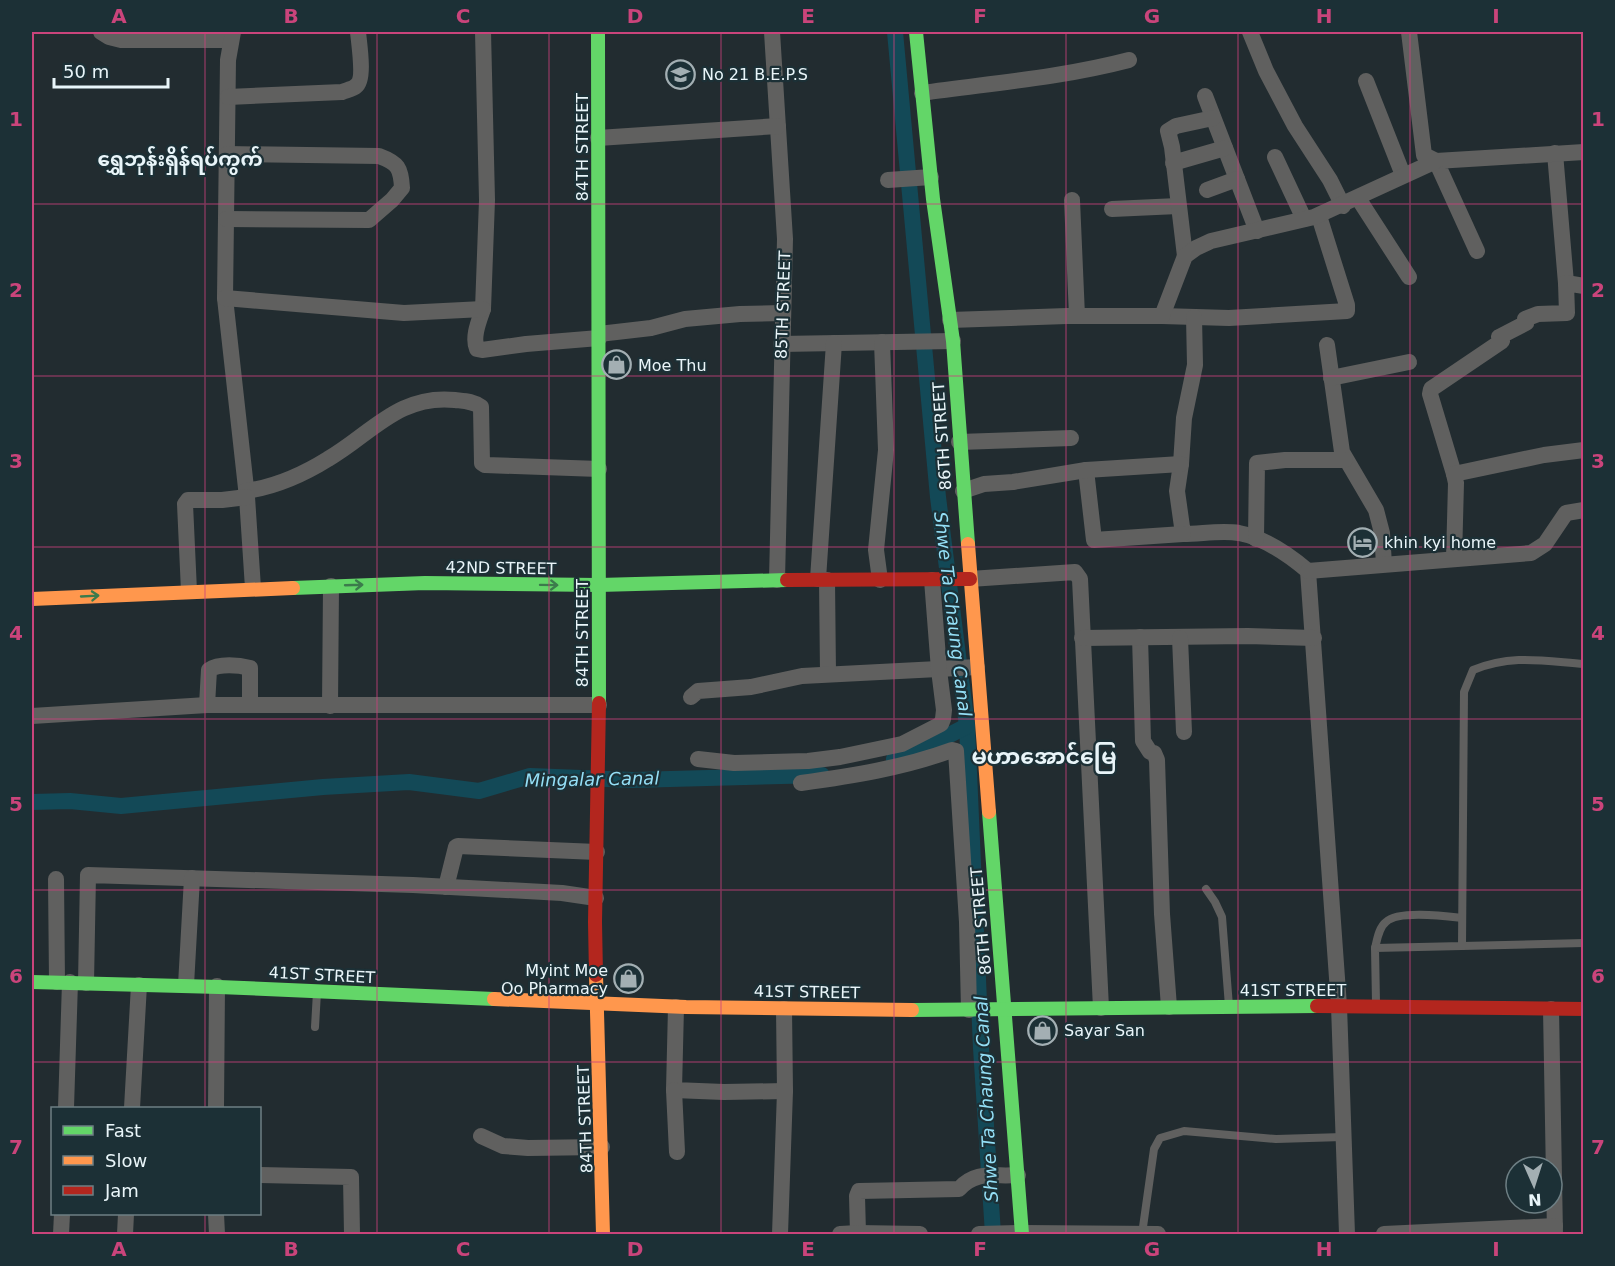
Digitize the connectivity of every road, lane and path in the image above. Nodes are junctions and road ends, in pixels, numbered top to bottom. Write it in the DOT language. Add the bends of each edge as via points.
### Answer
graph roads {
  1 [pos="101,32"];
  2 [pos="358,32"];
  3 [pos="483,32"];
  4 [pos="598,32"];
  5 [pos="772,32"];
  6 [pos="916,32"];
  7 [pos="1250,32"];
  8 [pos="1409,32"];
  9 [pos="232,36"];
  10 [pos="1129,60"];
  11 [pos="1366,81"];
  12 [pos="922,93"];
  13 [pos="1205,96"];
  14 [pos="228,97"];
  15 [pos="1213,118"];
  16 [pos="778,126"];
  17 [pos="598,138"];
  18 [pos="1225,148"];
  19 [pos="1584,152"];
  20 [pos="1555,153"];
  21 [pos="227,154"];
  22 [pos="1275,157"];
  23 [pos="1436,160"];
  24 [pos="1173,162"];
  25 [pos="1403,175"];
  26 [pos="923,177"];
  27 [pos="1237,178"];
  28 [pos="894,180"];
  29 [pos="1207,190"];
  30 [pos="1358,198"];
  31 [pos="1072,201"];
  32 [pos="1178,206"];
  33 [pos="1343,206"];
  34 [pos="1112,209"];
  35 [pos="1311,218"];
  36 [pos="226,219"];
  37 [pos="1257,231"];
  38 [pos="1477,251"];
  39 [pos="1185,256"];
  40 [pos="1409,277"];
  41 [pos="1566,283"];
  42 [pos="1584,286"];
  43 [pos="225,298"];
  44 [pos="483,309"];
  45 [pos="782,313"];
  46 [pos="1077,316"];
  47 [pos="1162,316"];
  48 [pos="1194,317"];
  49 [pos="950,320"];
  50 [pos="599,336"];
  51 [pos="945,341"];
  52 [pos="882,342"];
  53 [pos="834,343"];
  54 [pos="781,344"];
  55 [pos="1327,345"];
  56 [pos="1409,362"];
  57 [pos="1331,378"];
  58 [pos="1071,438"];
  59 [pos="959,442"];
  60 [pos="1584,450"];
  61 [pos="1345,460"];
  62 [pos="1182,464"];
  63 [pos="599,469"];
  64 [pos="1086,470"];
  65 [pos="1454,474"];
  66 [pos="963,491"];
  67 [pos="246,494"];
  68 [pos="1584,510"];
  69 [pos="1183,534"];
  70 [pos="1257,539"];
  71 [pos="1454,559"];
  72 [pos="1384,564"];
  73 [pos="1308,571"];
  74 [pos="964,579"];
  75 [pos="777,580"];
  76 [pos="823,580"];
  77 [pos="880,580"];
  78 [pos="934,580"];
  79 [pos="599,585"];
  80 [pos="331,586"];
  81 [pos="254,588"];
  82 [pos="189,591"];
  83 [pos="32,599"];
  84 [pos="1140,637"];
  85 [pos="1082,638"];
  86 [pos="1180,638"];
  87 [pos="1314,638"];
  88 [pos="1584,664"];
  89 [pos="971,668"];
  90 [pos="941,669"];
  91 [pos="828,674"];
  92 [pos="691,697"];
  93 [pos="207,705"];
  94 [pos="250,705"];
  95 [pos="599,705"];
  96 [pos="330,706"];
  97 [pos="32,716"];
  98 [pos="1184,732"];
  99 [pos="698,759"];
  100 [pos="801,783"];
  101 [pos="597,852"];
  102 [pos="192,878"];
  103 [pos="56,879"];
  104 [pos="446,887"];
  105 [pos="1206,890"];
  106 [pos="596,898"];
  107 [pos="1462,918"];
  108 [pos="1584,943"];
  109 [pos="1462,946"];
  110 [pos="1375,948"];
  111 [pos="32,982"];
  112 [pos="71,982"];
  113 [pos="139,985"];
  114 [pos="186,985"];
  115 [pos="217,986"];
  116 [pos="317,991"];
  117 [pos="598,1004"];
  118 [pos="676,1006"];
  119 [pos="1339,1006"];
  120 [pos="1376,1006"];
  121 [pos="1169,1007"];
  122 [pos="1229,1007"];
  123 [pos="1101,1008"];
  124 [pos="784,1009"];
  125 [pos="1551,1009"];
  126 [pos="1584,1009"];
  127 [pos="971,1010"];
  128 [pos="1002,1010"];
  129 [pos="315,1027"];
  130 [pos="674,1090"];
  131 [pos="785,1091"];
  132 [pos="66,1107"];
  133 [pos="132,1107"];
  134 [pos="216,1107"];
  135 [pos="481,1136"];
  136 [pos="1343,1137"];
  137 [pos="602,1147"];
  138 [pos="677,1152"];
  139 [pos="261,1175"];
  140 [pos="1018,1175"];
  141 [pos="62,1215"];
  142 [pos="126,1215"];
  143 [pos="216,1215"];
  144 [pos="1555,1230"];
  145 [pos="858,1233"];
  146 [pos="1425,1233"];
  147 [pos="62,1234"];
  148 [pos="125,1234"];
  149 [pos="217,1234"];
  150 [pos="352,1234"];
  151 [pos="603,1234"];
  152 [pos="780,1234"];
  153 [pos="840,1234"];
  154 [pos="920,1234"];
  155 [pos="979,1234"];
  156 [pos="984,1234"];
  157 [pos="1017,1234"];
  158 [pos="1142,1234"];
  159 [pos="1158,1234"];
  160 [pos="1347,1234"];
  161 [pos="1384,1234"];
  1 -- 9 [label="street" via="121,40"];
  2 -- 14 [label="street" via="361,69 356,87 342,92"];
  3 -- 44 [label="street" via="487,200"];
  4 -- 17 [label="main road, 84TH STREET"];
  5 -- 16 [label="street, 85TH STREET"];
  6 -- 12 [label="main road, 86TH STREET"];
  7 -- 33 [label="street" via="1295,126"];
  8 -- 23 [label="street" via="1424,155"];
  9 -- 14 [label="street"];
  10 -- 12 [label="street" via="1044,78"];
  11 -- 25 [label="street"];
  12 -- 26 [label="main road, 86TH STREET"];
  13 -- 15 [label="street"];
  14 -- 21 [label="street"];
  15 -- 18 [label="street"];
  15 -- 24 [label="street" via="1168,131"];
  16 -- 17 [label="street"];
  16 -- 45 [label="street, 85TH STREET" via="785,239"];
  17 -- 50 [label="main road, 84TH STREET"];
  18 -- 24 [label="street"];
  18 -- 27 [label="street"];
  19 -- 20 [label="street"];
  20 -- 23 [label="street"];
  20 -- 41 [label="street"];
  21 -- 36 [label="street"];
  21 -- 36 [label="street" via="379,156 392,161 401,172 402,188 369,220"];
  22 -- 35 [label="street"];
  23 -- 25 [label="street"];
  23 -- 38 [label="street"];
  24 -- 32 [label="street"];
  25 -- 30 [label="street"];
  26 -- 28 [label="street"];
  26 -- 49 [label="main road, 86TH STREET"];
  27 -- 29 [label="street"];
  27 -- 37 [label="street"];
  30 -- 33 [label="street"];
  30 -- 40 [label="street"];
  31 -- 46 [label="street"];
  32 -- 34 [label="street"];
  32 -- 39 [label="street"];
  33 -- 35 [label="street"];
  35 -- 37 [label="street"];
  35 -- 48 [label="street" via="1347,311"];
  36 -- 43 [label="street"];
  37 -- 39 [label="street" via="1211,242"];
  39 -- 47 [label="street"];
  41 -- 42 [label="street"];
  41 -- 65 [label="street" via="1567,313 1538,314 1525,319 1526,323 1499,337 1502,341 1490,350 1431,389"];
  43 -- 44 [label="street" via="404,313"];
  43 -- 67 [label="street"];
  44 -- 50 [label="street" via="477,349"];
  45 -- 50 [label="street" via="685,319"];
  45 -- 54 [label="street, 85TH STREET"];
  46 -- 47 [label="street"];
  46 -- 49 [label="street"];
  47 -- 48 [label="street"];
  48 -- 62 [label="street" via="1195,364 1184,418"];
  49 -- 51 [label="main road, 86TH STREET"];
  50 -- 63 [label="main road, 84TH STREET"];
  51 -- 52 [label="street"];
  51 -- 59 [label="main road, 86TH STREET"];
  52 -- 53 [label="street"];
  52 -- 77 [label="street" via="886,450 876,550"];
  53 -- 54 [label="street"];
  53 -- 76 [label="street"];
  54 -- 75 [label="street, 85TH STREET"];
  55 -- 57 [label="street"];
  56 -- 57 [label="street"];
  57 -- 61 [label="street"];
  58 -- 59 [label="street"];
  59 -- 66 [label="main road, 86TH STREET"];
  60 -- 65 [label="street"];
  61 -- 70 [label="street" via="1257,463"];
  61 -- 72 [label="street" via="1376,510"];
  62 -- 64 [label="street"];
  62 -- 69 [label="street" via="1177,490"];
  63 -- 67 [label="street" via="485,465 481,407 473,402 444,399 413,403 329,459"];
  63 -- 79 [label="main road, 84TH STREET"];
  64 -- 66 [label="street" via="984,484"];
  64 -- 69 [label="street" via="1094,540"];
  65 -- 71 [label="street"];
  66 -- 74 [label="main road, 86TH STREET"];
  67 -- 81 [label="street"];
  67 -- 82 [label="street" via="222,500 188,500 185,504"];
  68 -- 71 [label="street" via="1566,513 1545,544 1531,553"];
  69 -- 70 [label="street" via="1238,533"];
  70 -- 73 [label="street" via="1289,554"];
  71 -- 72 [label="street"];
  72 -- 73 [label="street"];
  73 -- 87 [label="street"];
  74 -- 78 [label="main road, 42ND STREET"];
  74 -- 85 [label="street" via="1075,572 1080,579"];
  74 -- 89 [label="main road, 86TH STREET"];
  75 -- 76 [label="main road, 42ND STREET"];
  75 -- 79 [label="main road, 42ND STREET"];
  76 -- 77 [label="main road, 42ND STREET"];
  76 -- 91 [label="street"];
  77 -- 78 [label="main road, 42ND STREET"];
  78 -- 90 [label="street"];
  80 -- 79 [label="main road, 42ND STREET, one-way"];
  79 -- 95 [label="main road, 84TH STREET"];
  80 -- 81 [label="main road, 42ND STREET"];
  80 -- 96 [label="street"];
  81 -- 82 [label="main road, 42ND STREET"];
  83 -- 82 [label="main road, 42ND STREET, one-way"];
  84 -- 85 [label="street"];
  84 -- 86 [label="street"];
  84 -- 121 [label="street" via="1143,741 1157,760"];
  85 -- 123 [label="street"];
  86 -- 87 [label="street"];
  86 -- 98 [label="street"];
  87 -- 119 [label="street"];
  88 -- 107 [label="lane" via="1522,659 1493,662 1473,670 1464,692"];
  89 -- 90 [label="street"];
  89 -- 128 [label="main road, 86TH STREET"];
  90 -- 91 [label="street"];
  90 -- 99 [label="street" via="943,719 902,744 808,761 734,763"];
  91 -- 92 [label="street" via="698,692"];
  93 -- 94 [label="street"];
  93 -- 94 [label="street" via="209,670 232,666 250,668"];
  93 -- 97 [label="street"];
  94 -- 96 [label="street"];
  95 -- 96 [label="street"];
  95 -- 101 [label="main road, 84TH STREET"];
  100 -- 127 [label="street" via="863,774 956,751"];
  101 -- 104 [label="street" via="458,846"];
  101 -- 106 [label="main road, 84TH STREET"];
  102 -- 104 [label="street"];
  102 -- 112 [label="street" via="88,875"];
  102 -- 114 [label="street"];
  103 -- 112 [label="street"];
  104 -- 106 [label="street"];
  105 -- 122 [label="lane" via="1222,917"];
  106 -- 117 [label="main road, 84TH STREET"];
  107 -- 109 [label="lane"];
  107 -- 110 [label="lane" via="1435,915 1387,920"];
  108 -- 109 [label="lane"];
  109 -- 110 [label="lane"];
  110 -- 120 [label="lane"];
  111 -- 112 [label="main road, 41ST STREET"];
  112 -- 113 [label="main road, 41ST STREET"];
  112 -- 132 [label="street"];
  113 -- 114 [label="main road, 41ST STREET"];
  113 -- 133 [label="street"];
  114 -- 115 [label="main road, 41ST STREET"];
  115 -- 116 [label="main road, 41ST STREET"];
  115 -- 134 [label="street"];
  116 -- 117 [label="main road, 41ST STREET"];
  116 -- 129 [label="lane"];
  117 -- 118 [label="main road, 41ST STREET"];
  117 -- 137 [label="main road, 84TH STREET"];
  118 -- 124 [label="main road, 41ST STREET"];
  118 -- 130 [label="street"];
  119 -- 120 [label="main road, 41ST STREET"];
  119 -- 122 [label="main road, 41ST STREET"];
  119 -- 136 [label="street"];
  120 -- 125 [label="main road, 41ST STREET"];
  121 -- 122 [label="main road, 41ST STREET"];
  121 -- 123 [label="main road, 41ST STREET"];
  123 -- 128 [label="main road, 41ST STREET"];
  124 -- 127 [label="main road, 41ST STREET"];
  124 -- 131 [label="street"];
  125 -- 126 [label="main road, 41ST STREET"];
  125 -- 144 [label="street"];
  127 -- 128 [label="main road, 41ST STREET"];
  128 -- 140 [label="main road, 86TH STREET"];
  130 -- 131 [label="street"];
  130 -- 138 [label="street"];
  131 -- 152 [label="street"];
  135 -- 137 [label="street" via="502,1146"];
  136 -- 158 [label="lane" via="1276,1139 1184,1131 1161,1138 1154,1149"];
  136 -- 160 [label="street"];
  137 -- 151 [label="main road, 84TH STREET"];
  139 -- 150 [label="street" via="351,1178"];
  140 -- 145 [label="street" via="982,1175 958,1189 859,1191"];
  140 -- 157 [label="main road, 86TH STREET"];
  141 -- 147 [label="street"];
  142 -- 148 [label="street"];
  143 -- 149 [label="street"];
  144 -- 146 [label="street"];
  145 -- 153 [label="street"];
  145 -- 154 [label="street"];
  146 -- 161 [label="street"];
  155 -- 156 [label="street"];
  156 -- 157 [label="street"];
  157 -- 158 [label="street"];
  158 -- 159 [label="street"];
}
